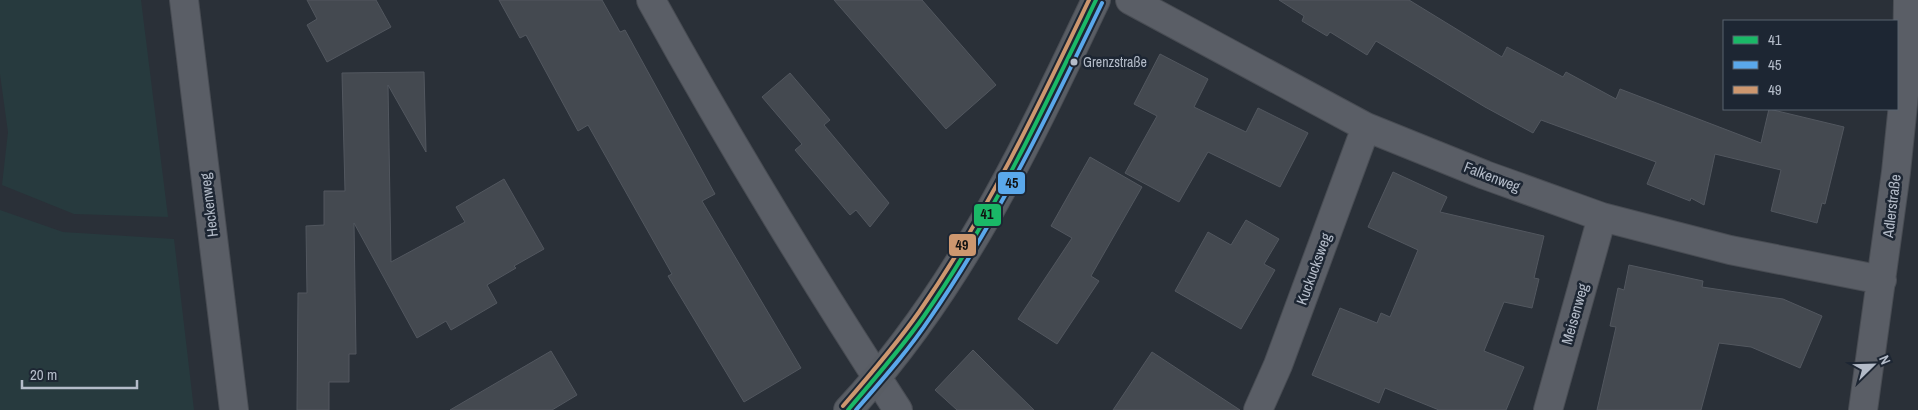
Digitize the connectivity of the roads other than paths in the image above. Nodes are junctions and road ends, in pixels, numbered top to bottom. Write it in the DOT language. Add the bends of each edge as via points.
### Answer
graph roads {
  1 [pos="184,0"];
  2 [pos="651,0"];
  3 [pos="1096,0"];
  4 [pos="1130,0"];
  5 [pos="1908,0"];
  6 [pos="1912,65"];
  7 [pos="1366,127"];
  8 [pos="1602,217"];
  9 [pos="1882,280"];
  10 [pos="877,378"];
  11 [pos="234,410"];
  12 [pos="848,410"];
  13 [pos="898,410"];
  14 [pos="1258,410"];
  15 [pos="1548,410"];
  16 [pos="1863,410"];
  1 -- 11 [label="street, Heckenweg"];
  2 -- 10 [label="street" via="695,81"];
  3 -- 10 [label="street" via="996,201 948,282"];
  4 -- 7 [label="street, Falkenweg"];
  5 -- 6 [label="street, Adlerstraße"];
  6 -- 9 [label="street, Adlerstraße"];
  7 -- 8 [label="street, Falkenweg"];
  7 -- 14 [label="street, Kuckucksweg" via="1278,365"];
  8 -- 9 [label="street, Falkenweg" via="1730,250"];
  8 -- 15 [label="street, Meisenweg"];
  9 -- 16 [label="street, Adlerstraße"];
  10 -- 12 [label="street"];
  10 -- 13 [label="street"];
}
